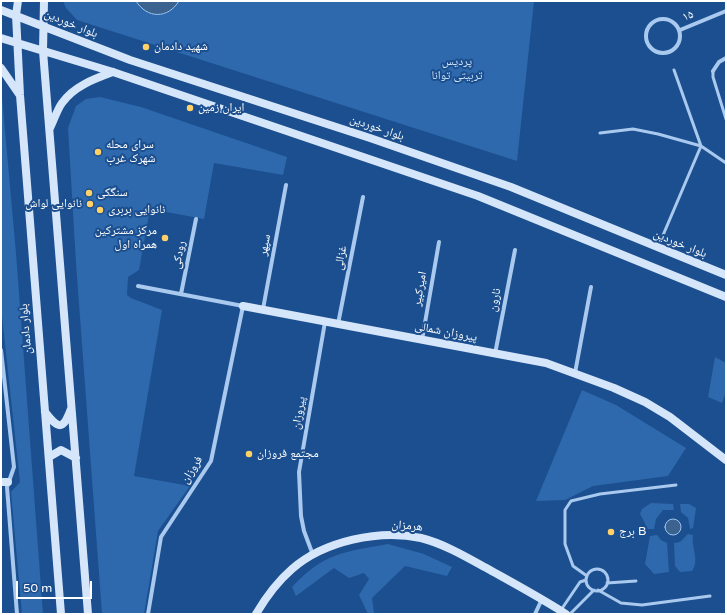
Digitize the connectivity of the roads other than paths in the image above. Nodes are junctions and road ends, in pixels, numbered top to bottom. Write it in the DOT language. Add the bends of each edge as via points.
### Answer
graph roads {
  1 [pos="18,1"];
  2 [pos="44,1"];
  3 [pos="1,10"];
  4 [pos="726,11"];
  5 [pos="16,15"];
  6 [pos="43,26"];
  7 [pos="680,30"];
  8 [pos="1,38"];
  9 [pos="17,43"];
  10 [pos="43,51"];
  11 [pos="726,58"];
  12 [pos="1,68"];
  13 [pos="674,70"];
  14 [pos="714,71"];
  15 [pos="113,72"];
  16 [pos="20,96"];
  17 [pos="726,119"];
  18 [pos="49,129"];
  19 [pos="600,133"];
  20 [pos="701,146"];
  21 [pos="726,163"];
  22 [pos="286,185"];
  23 [pos="363,197"];
  24 [pos="196,219"];
  25 [pos="439,242"];
  26 [pos="658,247"];
  27 [pos="515,250"];
  28 [pos="726,275"];
  29 [pos="138,286"];
  30 [pos="591,286"];
  31 [pos="181,294"];
  32 [pos="726,297"];
  33 [pos="244,306"];
  34 [pos="263,309"];
  35 [pos="325,321"];
  36 [pos="338,324"];
  37 [pos="422,340"];
  38 [pos="1,350"];
  39 [pos="495,354"];
  40 [pos="575,373"];
  41 [pos="72,406"];
  42 [pos="45,412"];
  43 [pos="49,456"];
  44 [pos="76,458"];
  45 [pos="726,460"];
  46 [pos="5,482"];
  47 [pos="676,485"];
  48 [pos="313,555"];
  49 [pos="587,578"];
  50 [pos="636,581"];
  51 [pos="607,583"];
  52 [pos="596,590"];
  53 [pos="710,596"];
  54 [pos="542,599"];
  55 [pos="563,612"];
  56 [pos="17,614"];
  57 [pos="61,614"];
  58 [pos="88,614"];
  59 [pos="148,614"];
  60 [pos="256,614"];
  61 [pos="535,614"];
  62 [pos="570,614"];
  1 -- 5 [label="main road, بلوار دادمان"];
  2 -- 6 [label="main road"];
  3 -- 5 [label="main road, بلوار خوردین"];
  4 -- 7 [label="street, ۱۵"];
  5 -- 6 [label="main road, بلوار خوردین"];
  5 -- 9 [label="main road, بلوار دادمان"];
  6 -- 10 [label="main road"];
  6 -- 26 [label="main road, بلوار خوردین" via="130,60 511,187"];
  7 -- 7 [label="street" via="673,21 657,19 646,31 647,42 655,51 666,53 677,47 680,42"];
  8 -- 9 [label="main road"];
  9 -- 10 [label="main road"];
  9 -- 16 [label="main road, بلوار دادمان"];
  10 -- 15 [label="main road"];
  10 -- 18 [label="main road"];
  11 -- 14 [label="street" via="719,62"];
  12 -- 16 [label="main road"];
  13 -- 20 [label="lane"];
  14 -- 17 [label="lane" via="713,77"];
  15 -- 18 [label="main road" via="85,82 63,102"];
  15 -- 32 [label="main road" via="478,196"];
  16 -- 42 [label="main road, بلوار دادمان"];
  18 -- 41 [label="main road"];
  19 -- 20 [label="lane" via="633,129"];
  20 -- 21 [label="lane"];
  20 -- 26 [label="lane"];
  22 -- 34 [label="street, سپهر"];
  23 -- 36 [label="street, غزالی"];
  24 -- 31 [label="street, رودکی"];
  25 -- 37 [label="street, امیرکبیر"];
  26 -- 28 [label="main road, بلوار خوردین"];
  27 -- 39 [label="street, نارون"];
  29 -- 31 [label="street, پیروزان شمالی"];
  30 -- 40 [label="street"];
  31 -- 33 [label="street, پیروزان شمالی"];
  33 -- 34 [label="main road, پیروزان شمالی"];
  33 -- 59 [label="street, فروزان" via="211,461 161,537"];
  34 -- 35 [label="main road, پیروزان شمالی"];
  35 -- 36 [label="main road, پیروزان شمالی"];
  35 -- 48 [label="street, پیروزان" via="299,472 301,516"];
  36 -- 37 [label="main road, پیروزان شمالی"];
  37 -- 39 [label="main road, پیروزان شمالی"];
  38 -- 46 [label="street" via="14,468"];
  39 -- 40 [label="main road, پیروزان شمالی" via="546,363"];
  40 -- 45 [label="main road, پیروزان شمالی" via="614,388 670,417"];
  41 -- 42 [label="main road" via="64,425 55,425"];
  41 -- 44 [label="main road"];
  42 -- 43 [label="main road, بلوار دادمان"];
  43 -- 44 [label="main road" via="61,450"];
  43 -- 57 [label="main road, بلوار دادمان"];
  44 -- 58 [label="main road"];
  46 -- 56 [label="street"];
  47 -- 49 [label="lane" via="600,494 571,501 565,510 565,544 573,566"];
  48 -- 54 [label="main road, هرمزان" via="351,540 376,536 420,538 441,544 469,558"];
  48 -- 60 [label="main road, هرمزان" via="278,582"];
  49 -- 51 [label="lane" via="592,570 600,570 607,575"];
  49 -- 52 [label="lane" via="590,588"];
  49 -- 55 [label="lane" via="580,582"];
  50 -- 51 [label="lane"];
  51 -- 52 [label="lane" via="605,587"];
  52 -- 53 [label="lane" via="621,603 642,605"];
  52 -- 62 [label="lane"];
  54 -- 55 [label="main road, هرمزان"];
  54 -- 61 [label="street"];
}
